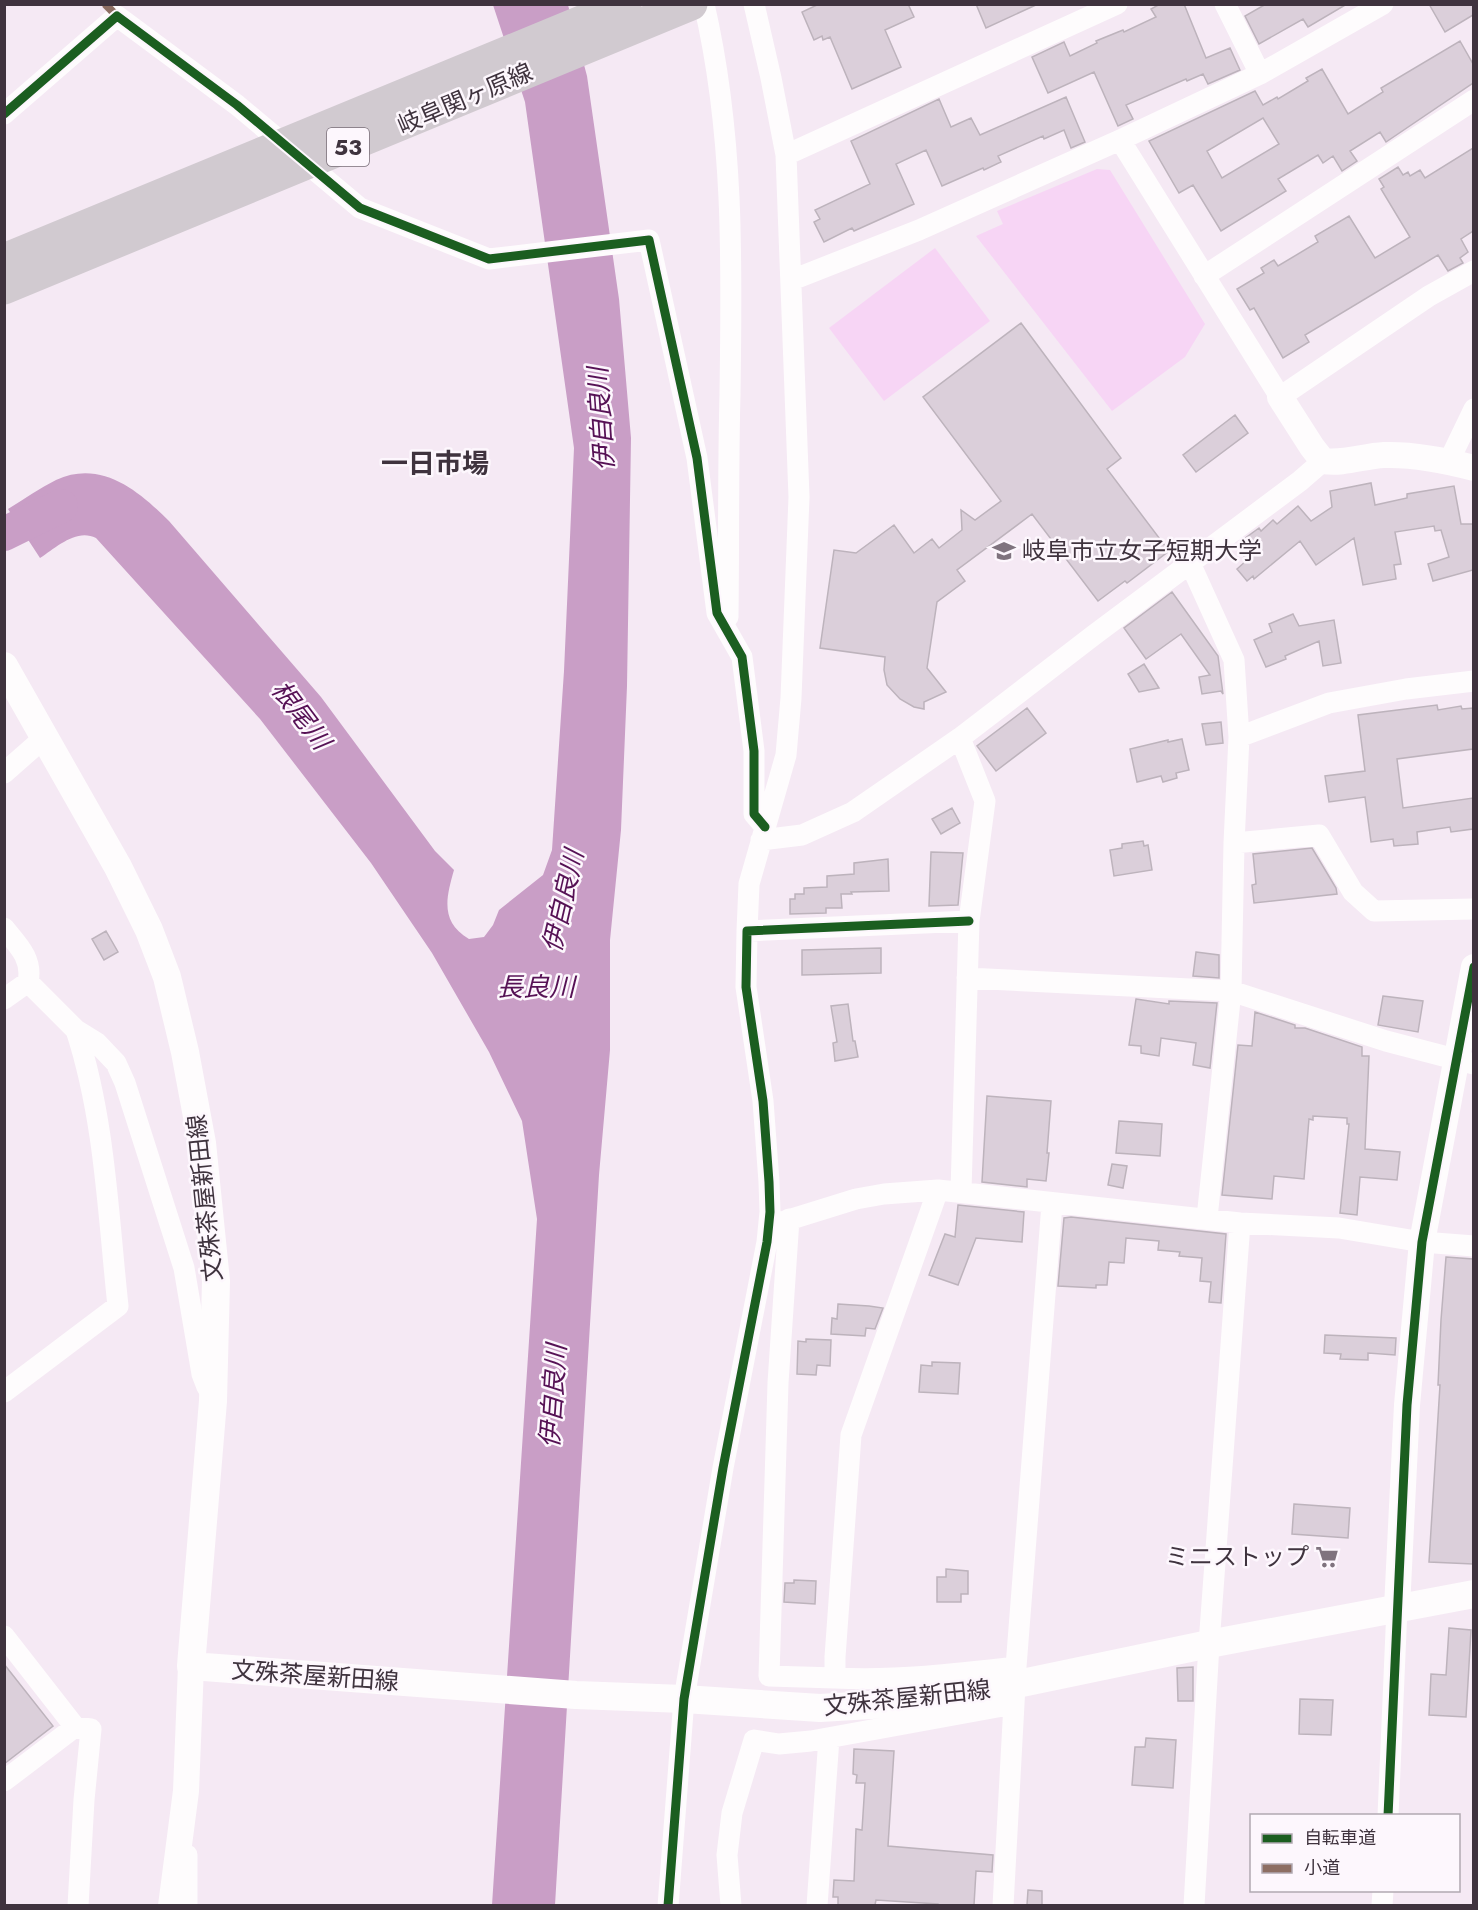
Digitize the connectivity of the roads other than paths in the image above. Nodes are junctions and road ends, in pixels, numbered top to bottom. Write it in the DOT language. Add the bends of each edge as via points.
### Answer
graph roads {
  1 [pos="625,4"];
  2 [pos="692,4"];
  3 [pos="704,4"];
  4 [pos="1117,4"];
  5 [pos="1225,4"];
  6 [pos="1383,4"];
  7 [pos="757,6"];
  8 [pos="1260,74"];
  9 [pos="1473,100"];
  10 [pos="4,114"];
  11 [pos="1120,140"];
  12 [pos="786,154"];
  13 [pos="4,260"];
  14 [pos="1473,271"];
  15 [pos="1204,276"];
  16 [pos="792,280"];
  17 [pos="4,288"];
  18 [pos="1280,397"];
  19 [pos="1473,409"];
  20 [pos="1323,461"];
  21 [pos="1449,462"];
  22 [pos="1473,468"];
  23 [pos="1190,563"];
  24 [pos="728,632"];
  25 [pos="4,666"];
  26 [pos="1473,681"];
  27 [pos="45,737"];
  28 [pos="1239,737"];
  29 [pos="960,738"];
  30 [pos="4,773"];
  31 [pos="763,833"];
  32 [pos="1234,843"];
  33 [pos="1473,909"];
  34 [pos="969,921"];
  35 [pos="4,928"];
  36 [pos="747,931"];
  37 [pos="1473,966"];
  38 [pos="967,978"];
  39 [pos="28,982"];
  40 [pos="1231,992"];
  41 [pos="4,999"];
  42 [pos="76,1030"];
  43 [pos="1464,1062"];
  44 [pos="938,1190"];
  45 [pos="961,1191"];
  46 [pos="1052,1204"];
  47 [pos="1207,1218"];
  48 [pos="789,1219"];
  49 [pos="1240,1223"];
  50 [pos="768,1226"];
  51 [pos="1422,1242"];
  52 [pos="1473,1246"];
  53 [pos="4,1392"];
  54 [pos="213,1401"];
  55 [pos="1473,1594"];
  56 [pos="1397,1608"];
  57 [pos="4,1636"];
  58 [pos="1209,1644"];
  59 [pos="191,1666"];
  60 [pos="836,1678"];
  61 [pos="1015,1685"];
  62 [pos="671,1699"];
  63 [pos="75,1727"];
  64 [pos="829,1738"];
  65 [pos="4,1781"];
  66 [pos="186,1791"];
  67 [pos="1388,1814"];
  68 [pos="78,1905"];
  69 [pos="171,1905"];
  70 [pos="187,1905"];
  71 [pos="668,1905"];
  72 [pos="731,1905"];
  73 [pos="817,1905"];
  74 [pos="1003,1905"];
  75 [pos="1194,1905"];
  1 -- 13 [label="main road, 岐阜関ヶ原線 / 53"];
  2 -- 17 [label="main road, 岐阜関ヶ原線 / 53"];
  3 -- 24 [label="street" via="728,158 732,262"];
  4 -- 12 [label="street"];
  5 -- 8 [label="street"];
  6 -- 8 [label="street"];
  7 -- 12 [label="street"];
  8 -- 11 [label="street"];
  9 -- 15 [label="street"];
  10 -- 24 [label="street" via="117,16 237,105 360,208 489,259 649,240 697,458 717,613"];
  11 -- 15 [label="street"];
  11 -- 16 [label="street" via="920,230"];
  12 -- 16 [label="street"];
  14 -- 18 [label="street" via="1429,296"];
  15 -- 18 [label="street"];
  16 -- 31 [label="street" via="799,497 791,686 786,755"];
  18 -- 20 [label="street"];
  19 -- 21 [label="street"];
  20 -- 21 [label="street" via="1413,455"];
  20 -- 23 [label="street"];
  21 -- 22 [label="street"];
  23 -- 28 [label="street" via="1234,660"];
  23 -- 29 [label="street"];
  24 -- 31 [label="street" via="742,657 754,751 754,813"];
  25 -- 27 [label="main road, 文殊茶屋新田線"];
  26 -- 28 [label="street" via="1406,688 1329,703"];
  27 -- 30 [label="street"];
  27 -- 54 [label="main road, 文殊茶屋新田線" via="118,867 167,977 202,1143 216,1281"];
  28 -- 32 [label="street"];
  29 -- 31 [label="street" via="853,812 802,835"];
  29 -- 34 [label="street" via="985,801"];
  31 -- 36 [label="street" via="748,884"];
  32 -- 33 [label="street" via="1319,835 1353,892 1374,911"];
  32 -- 40 [label="street"];
  34 -- 36 [label="street"];
  34 -- 38 [label="street"];
  35 -- 39 [label="street" via="28,961"];
  36 -- 50 [label="street" via="746,987 763,1101"];
  37 -- 43 [label="street"];
  38 -- 40 [label="street"];
  38 -- 45 [label="street"];
  39 -- 41 [label="street"];
  39 -- 42 [label="street"];
  40 -- 43 [label="street"];
  40 -- 47 [label="street"];
  42 -- 53 [label="street" via="99,1124 118,1306"];
  42 -- 54 [label="street" via="97,1043 116,1063 125,1083 184,1268 202,1374"];
  43 -- 51 [label="street"];
  44 -- 45 [label="street"];
  44 -- 48 [label="street" via="856,1199"];
  44 -- 60 [label="street" via="851,1435"];
  45 -- 46 [label="street"];
  46 -- 47 [label="street"];
  46 -- 61 [label="street"];
  47 -- 49 [label="street"];
  48 -- 50 [label="street"];
  48 -- 60 [label="street" via="778,1383 769,1676"];
  49 -- 51 [label="street" via="1338,1228"];
  49 -- 58 [label="street"];
  50 -- 62 [label="street" via="723,1468"];
  51 -- 52 [label="street"];
  51 -- 56 [label="street" via="1407,1405"];
  54 -- 59 [label="main road, 文殊茶屋新田線"];
  55 -- 56 [label="main road, 文殊茶屋新田線"];
  56 -- 58 [label="main road, 文殊茶屋新田線"];
  56 -- 67 [label="street"];
  57 -- 63 [label="street"];
  58 -- 61 [label="main road, 文殊茶屋新田線"];
  58 -- 75 [label="street"];
  59 -- 62 [label="main road, 文殊茶屋新田線"];
  59 -- 66 [label="street"];
  60 -- 61 [label="street"];
  61 -- 62 [label="main road, 文殊茶屋新田線" via="905,1703 820,1708"];
  61 -- 64 [label="street"];
  61 -- 74 [label="street"];
  62 -- 71 [label="street"];
  63 -- 65 [label="street"];
  63 -- 68 [label="street" via="91,1729"];
  64 -- 72 [label="street" via="779,1744 754,1740 732,1813 727,1855"];
  64 -- 73 [label="street"];
  66 -- 69 [label="street"];
  66 -- 70 [label="street"];
}
